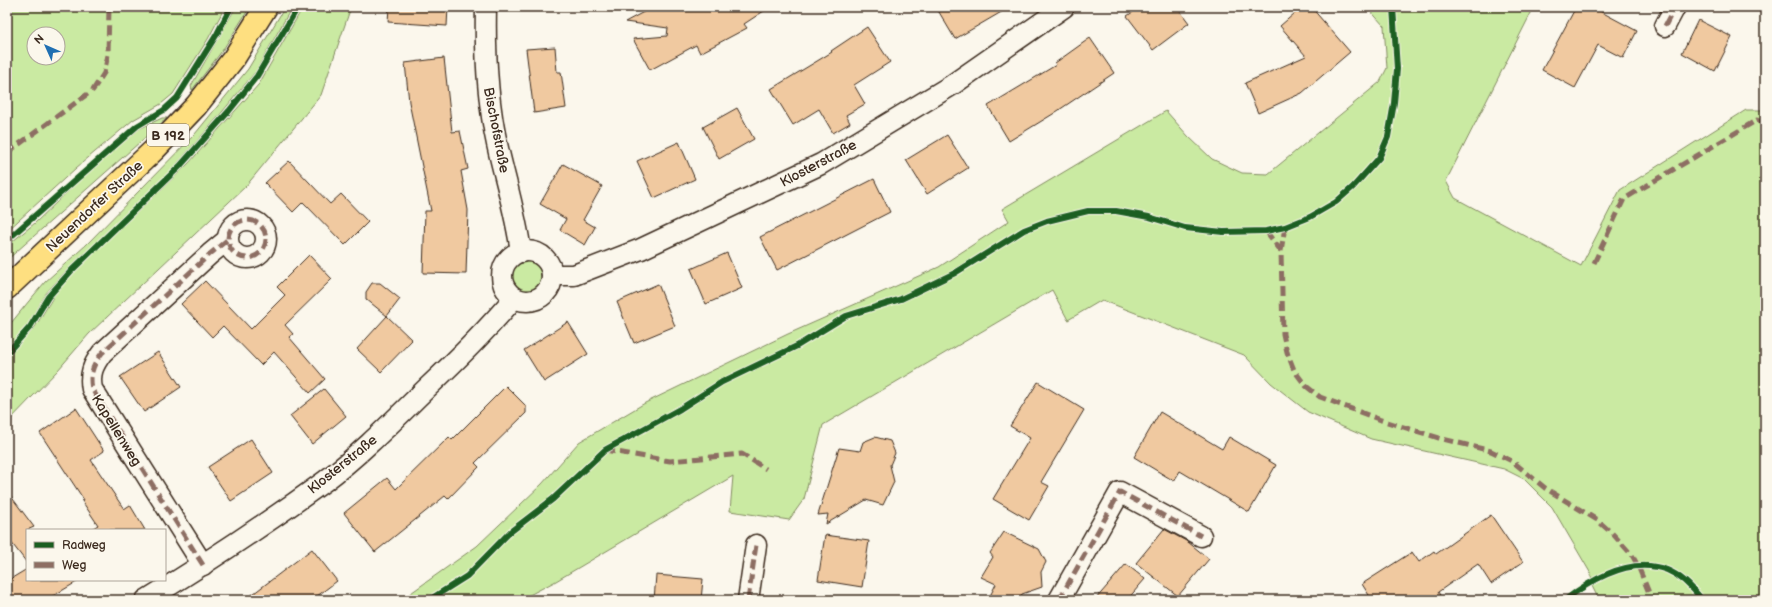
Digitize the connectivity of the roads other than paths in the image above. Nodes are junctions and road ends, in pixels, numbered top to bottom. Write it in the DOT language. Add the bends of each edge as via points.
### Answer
graph roads {
  1 [pos="266,7"];
  2 [pos="486,7"];
  3 [pos="1064,7"];
  4 [pos="1675,7"];
  5 [pos="1665,26"];
  6 [pos="227,240"];
  7 [pos="521,252"];
  8 [pos="552,275"];
  9 [pos="7,288"];
  10 [pos="514,298"];
  11 [pos="1201,536"];
  12 [pos="756,545"];
  13 [pos="203,565"];
  14 [pos="146,600"];
  15 [pos="748,600"];
  16 [pos="1059,600"];
  1 -- 9 [label="main road, Neuendorfer Straße / B 192" via="234,58 196,106 154,150"];
  2 -- 7 [label="street, Bischofstraße" via="488,92 497,144 517,221"];
  3 -- 8 [label="street, Klosterstraße" via="952,85 821,164 641,249 574,275"];
  4 -- 5 [label="street"];
  6 -- 13 [label="street, Kapellenweg" via="102,353 93,365 90,378 92,389"];
  7 -- 8 [label="street" via="530,251 542,256 550,266"];
  7 -- 10 [label="street" via="511,258 503,268 504,285"];
  8 -- 10 [label="street" via="550,286 539,298 522,301"];
  10 -- 13 [label="street, Klosterstraße" via="494,322 380,434 326,480"];
  11 -- 16 [label="street" via="1120,492"];
  12 -- 15 [label="street"];
  13 -- 14 [label="street, Klosterstraße"];
}
